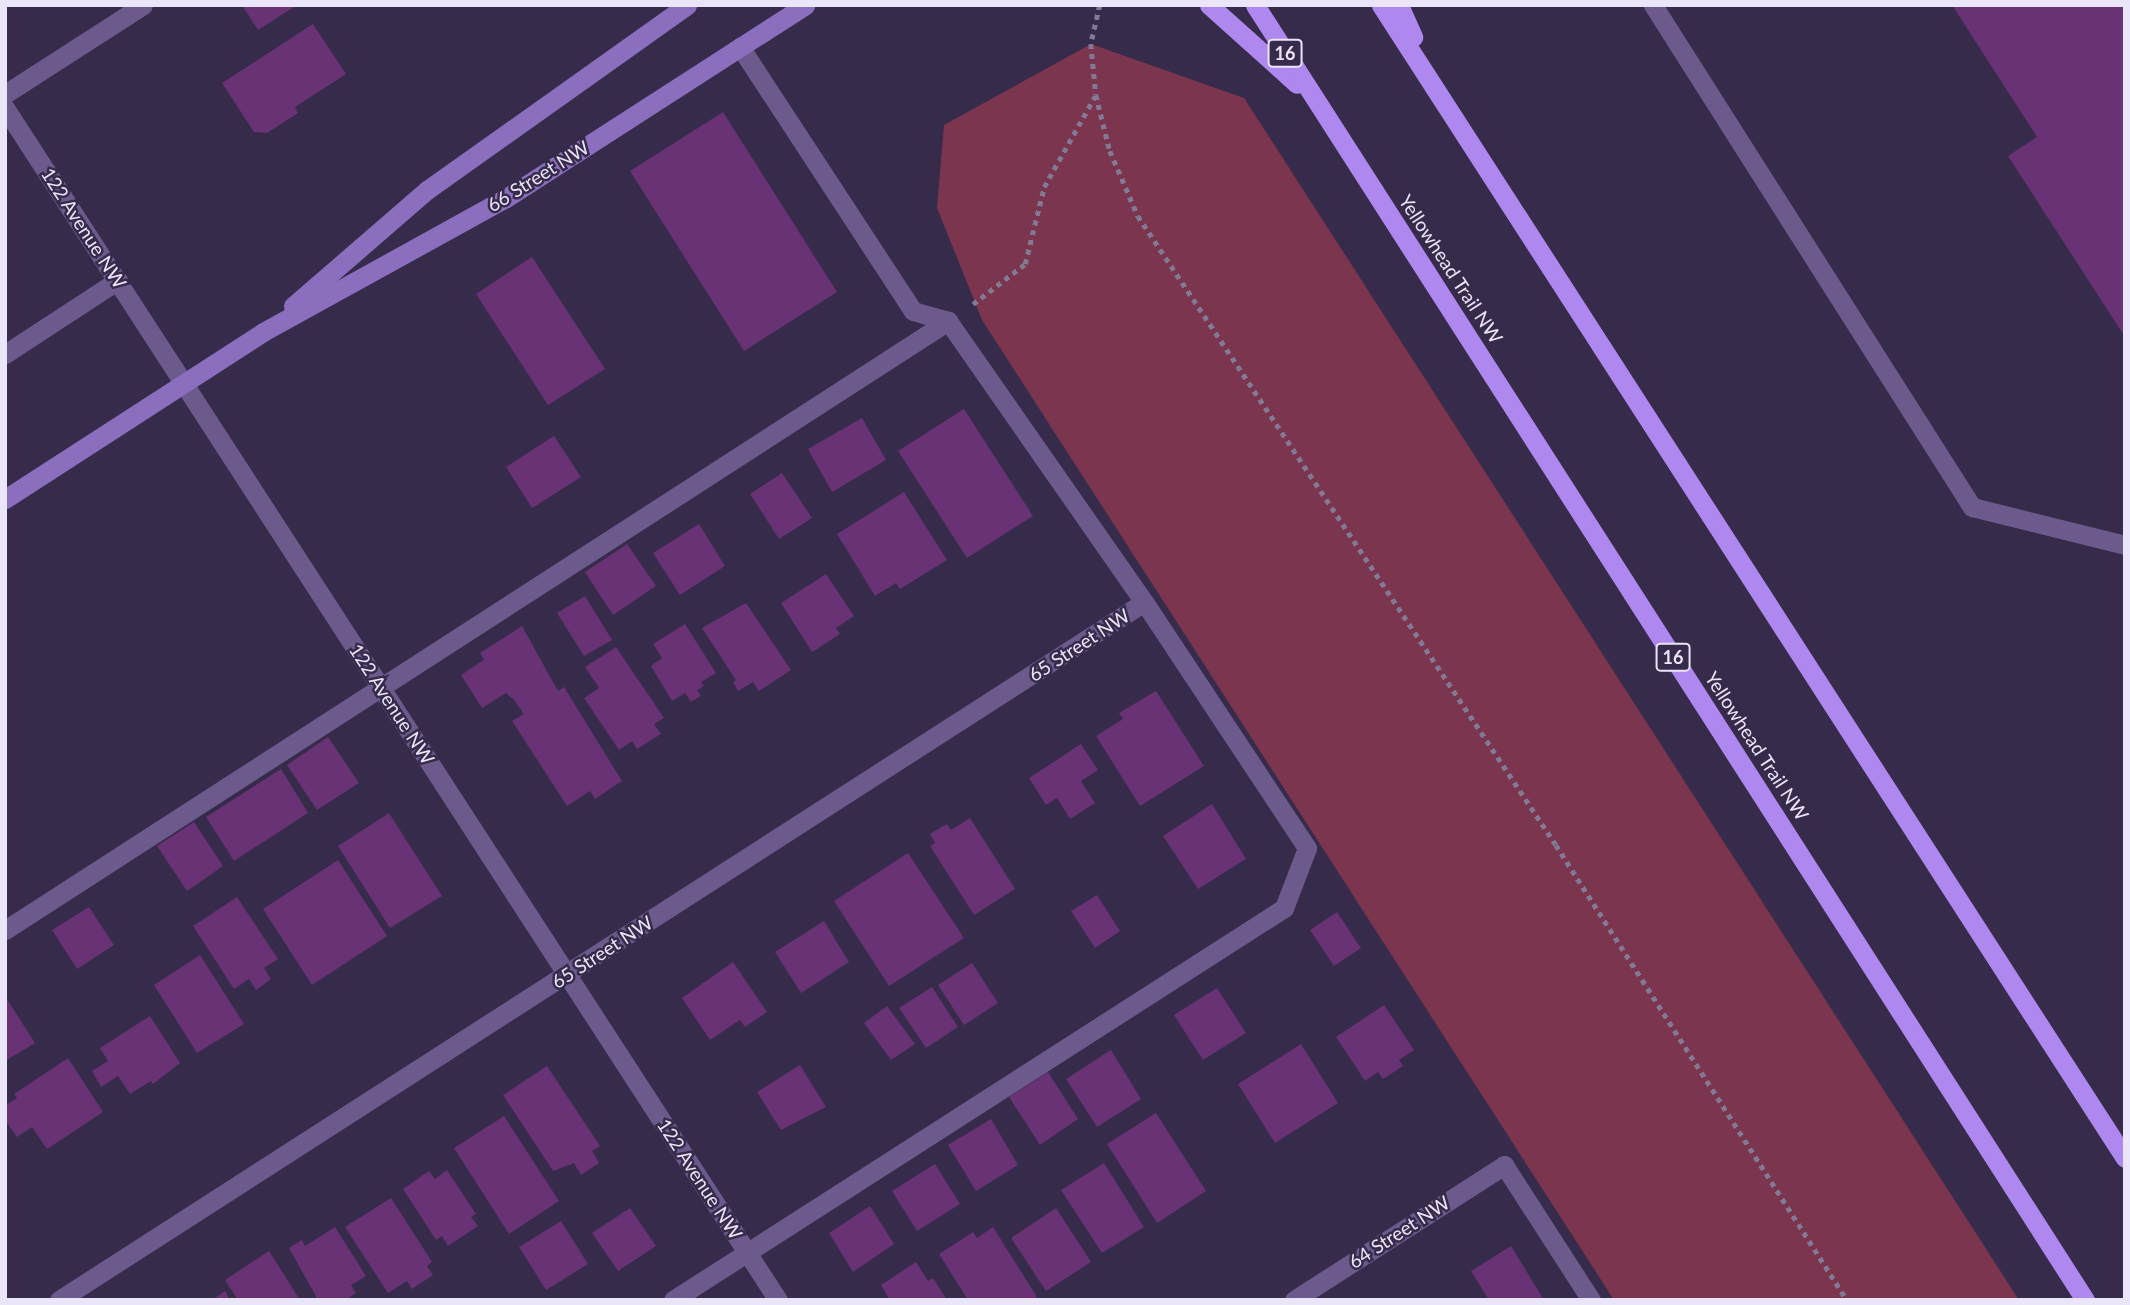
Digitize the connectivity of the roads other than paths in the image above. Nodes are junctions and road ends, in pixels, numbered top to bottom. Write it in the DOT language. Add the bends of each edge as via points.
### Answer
graph roads {
  1 [pos="143,5"];
  2 [pos="687,5"];
  3 [pos="805,5"];
  4 [pos="1209,5"];
  5 [pos="1255,5"];
  6 [pos="1381,5"];
  7 [pos="1399,5"];
  8 [pos="1653,5"];
  9 [pos="740,47"];
  10 [pos="1433,87"];
  11 [pos="5,94"];
  12 [pos="1315,101"];
  13 [pos="5,108"];
  14 [pos="118,280"];
  15 [pos="948,321"];
  16 [pos="262,332"];
  17 [pos="5,354"];
  18 [pos="184,384"];
  19 [pos="6,496"];
  20 [pos="2125,545"];
  21 [pos="1144,603"];
  22 [pos="381,687"];
  23 [pos="5,930"];
  24 [pos="567,975"];
  25 [pos="2125,1158"];
  26 [pos="747,1252"];
  27 [pos="59,1300"];
  28 [pos="673,1300"];
  29 [pos="778,1300"];
  30 [pos="1294,1300"];
  31 [pos="1591,1300"];
  32 [pos="2085,1300"];
  1 -- 11 [label="street"];
  2 -- 16 [label="main road, 66 Street NW" via="427,190"];
  3 -- 9 [label="main road, 66 Street NW"];
  4 -- 12 [label="highway"];
  5 -- 12 [label="highway, Yellowhead Trail NW / 16"];
  6 -- 10 [label="highway"];
  7 -- 10 [label="highway"];
  8 -- 20 [label="street" via="1972,507"];
  9 -- 15 [label="street" via="913,311"];
  9 -- 16 [label="main road, 66 Street NW" via="506,198"];
  10 -- 25 [label="highway"];
  12 -- 32 [label="highway, Yellowhead Trail NW / 16"];
  13 -- 14 [label="street, 122 Avenue NW"];
  14 -- 17 [label="street"];
  14 -- 18 [label="street, 122 Avenue NW"];
  15 -- 21 [label="street"];
  15 -- 22 [label="street"];
  16 -- 18 [label="main road, 66 Street NW"];
  18 -- 19 [label="main road, 66 Street NW"];
  18 -- 22 [label="street, 122 Avenue NW"];
  21 -- 24 [label="street, 65 Street NW"];
  21 -- 26 [label="street" via="1307,848 1284,908"];
  22 -- 23 [label="street"];
  22 -- 24 [label="street, 122 Avenue NW"];
  24 -- 26 [label="street, 122 Avenue NW"];
  24 -- 27 [label="street, 65 Street NW"];
  26 -- 28 [label="street"];
  26 -- 29 [label="street, 122 Avenue NW"];
  30 -- 31 [label="street, 64 Street NW" via="1504,1165"];
}
